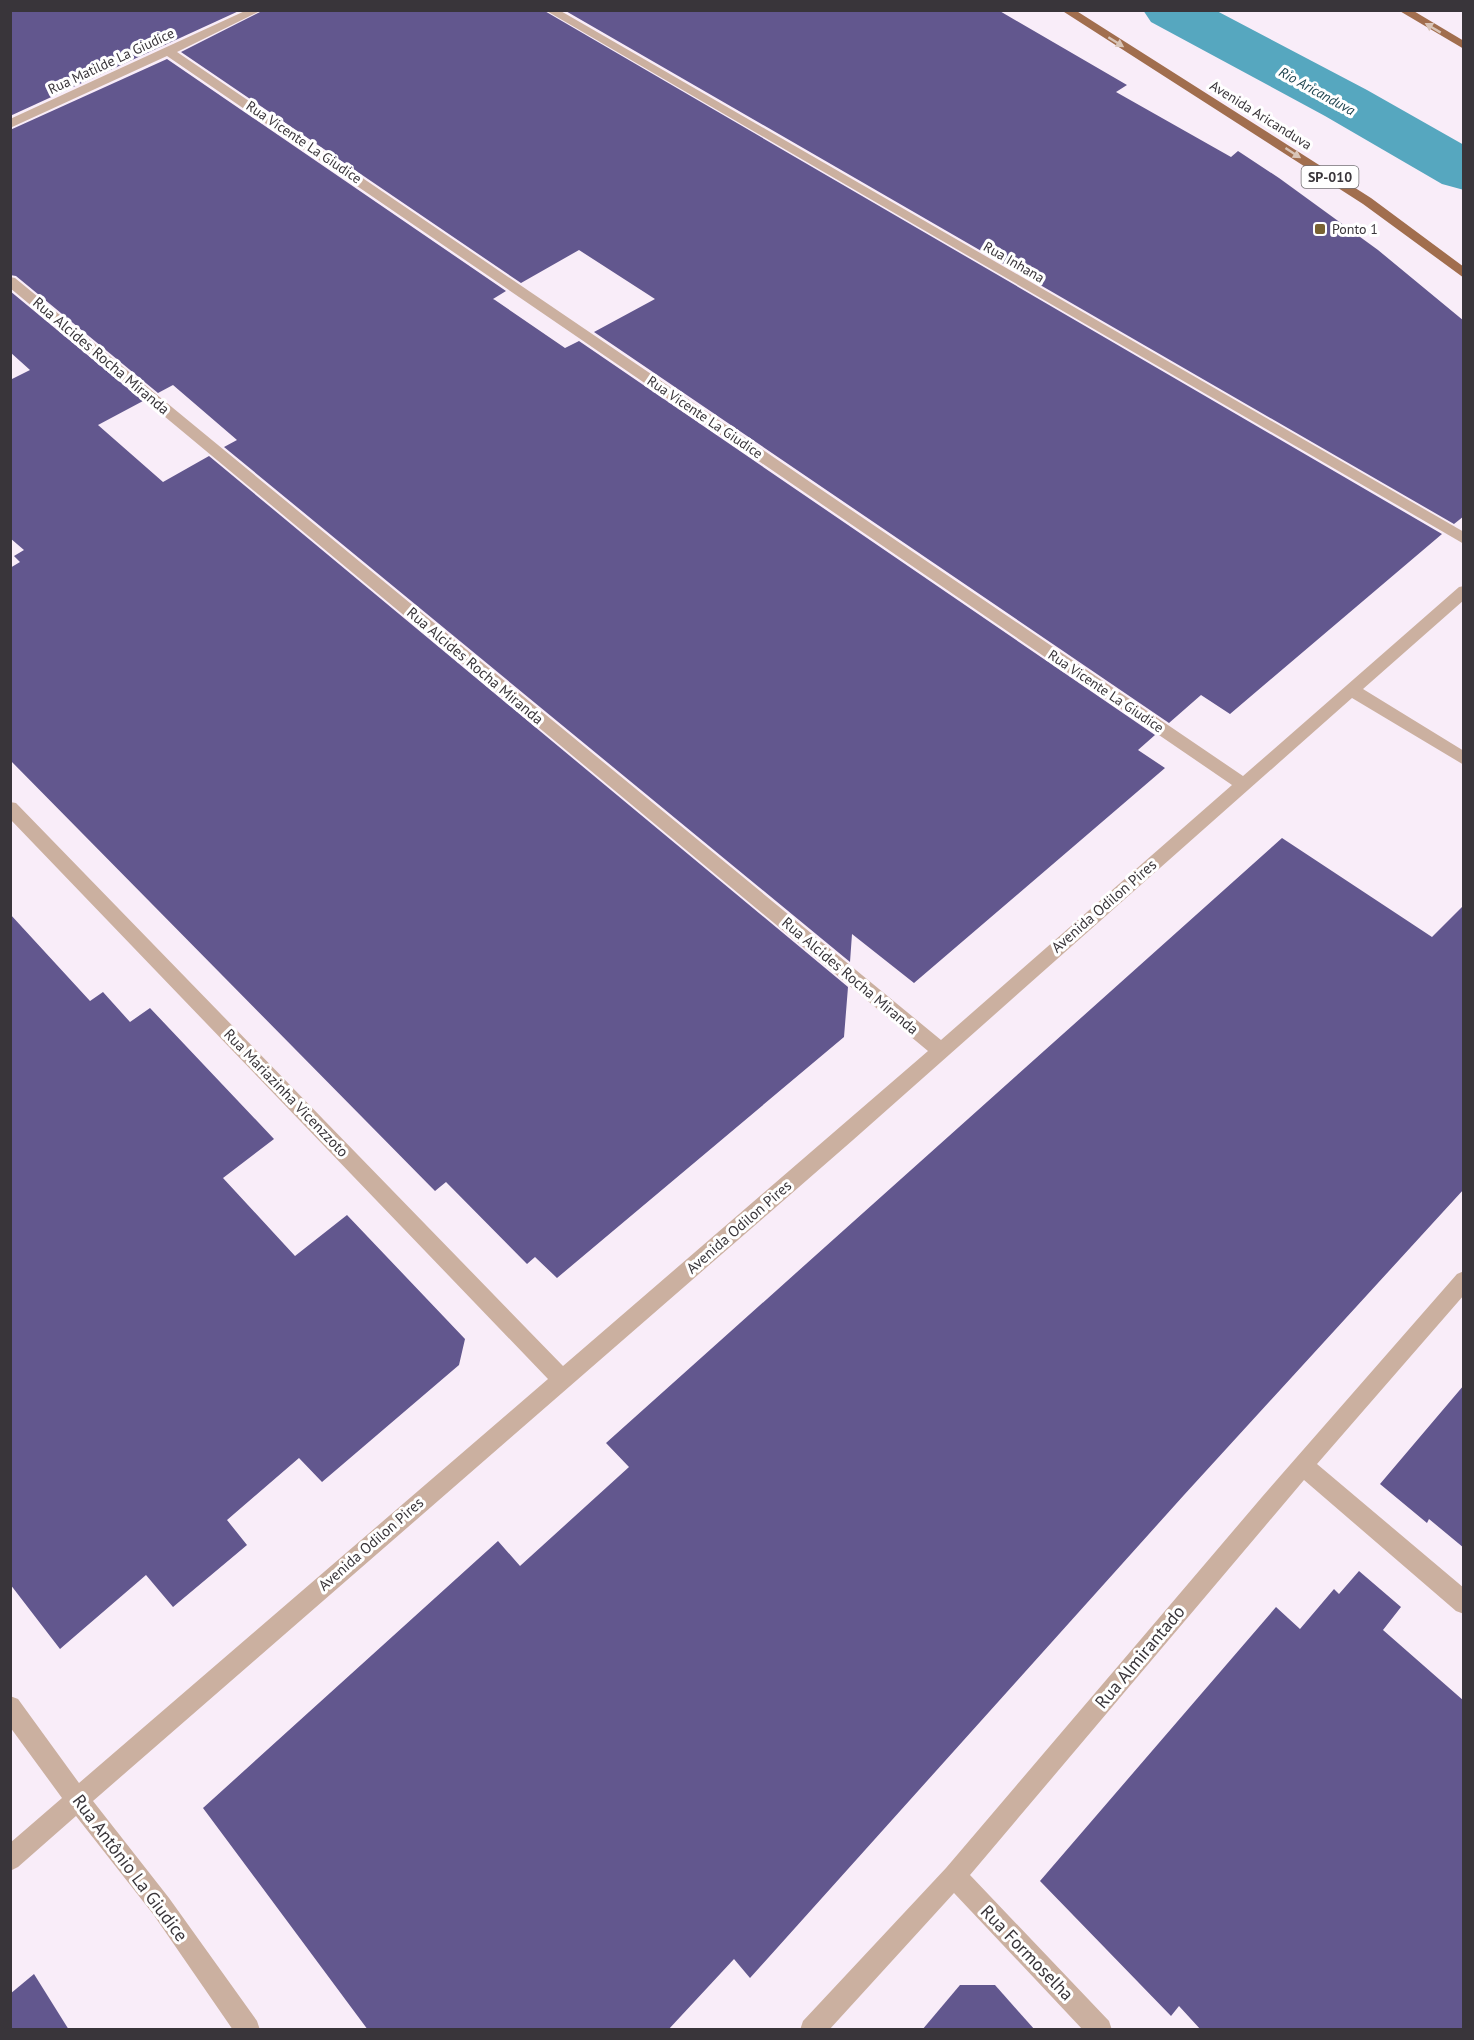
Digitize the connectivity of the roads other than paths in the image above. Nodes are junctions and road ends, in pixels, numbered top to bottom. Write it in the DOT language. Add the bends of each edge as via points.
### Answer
graph roads {
  1 [pos="257,10"];
  2 [pos="550,10"];
  3 [pos="1066,10"];
  4 [pos="1403,10"];
  5 [pos="1464,46"];
  6 [pos="168,51"];
  7 [pos="10,124"];
  8 [pos="1464,274"];
  9 [pos="10,280"];
  10 [pos="1464,539"];
  11 [pos="1464,591"];
  12 [pos="1350,690"];
  13 [pos="1464,759"];
  14 [pos="1242,784"];
  15 [pos="10,808"];
  16 [pos="940,1050"];
  17 [pos="1464,1280"];
  18 [pos="562,1379"];
  19 [pos="1303,1466"];
  20 [pos="1464,1603"];
  21 [pos="10,1707"];
  22 [pos="77,1799"];
  23 [pos="10,1859"];
  24 [pos="954,1876"];
  25 [pos="248,2030"];
  26 [pos="812,2030"];
  27 [pos="1100,2030"];
  1 -- 6 [label="street, Rua Matilde La Giudice"];
  2 -- 10 [label="street, Rua Inhana"];
  3 -- 8 [label="highway, Avenida Aricanduva / SP-010, one-way" via="1367,201"];
  5 -- 4 [label="highway, one-way"];
  6 -- 7 [label="street, Rua Matilde La Giudice"];
  6 -- 14 [label="street, Rua Vicente La Giudice"];
  9 -- 16 [label="street, Rua Alcides Rocha Miranda"];
  11 -- 12 [label="street, Avenida Odilon Pires"];
  12 -- 13 [label="street"];
  12 -- 14 [label="street, Avenida Odilon Pires"];
  14 -- 16 [label="street, Avenida Odilon Pires"];
  15 -- 18 [label="street, Rua Mariazinha Vicenzzoto"];
  16 -- 18 [label="street, Avenida Odilon Pires"];
  17 -- 19 [label="street, Rua Almirantado"];
  18 -- 22 [label="street, Avenida Odilon Pires"];
  19 -- 20 [label="street"];
  19 -- 24 [label="street, Rua Almirantado"];
  21 -- 22 [label="street, Rua Antônio La Giudice"];
  22 -- 23 [label="street, Avenida Odilon Pires"];
  22 -- 25 [label="street, Rua Antônio La Giudice" via="161,1906"];
  24 -- 26 [label="street, Rua Almirantado"];
  24 -- 27 [label="street, Rua Formoselha"];
}
